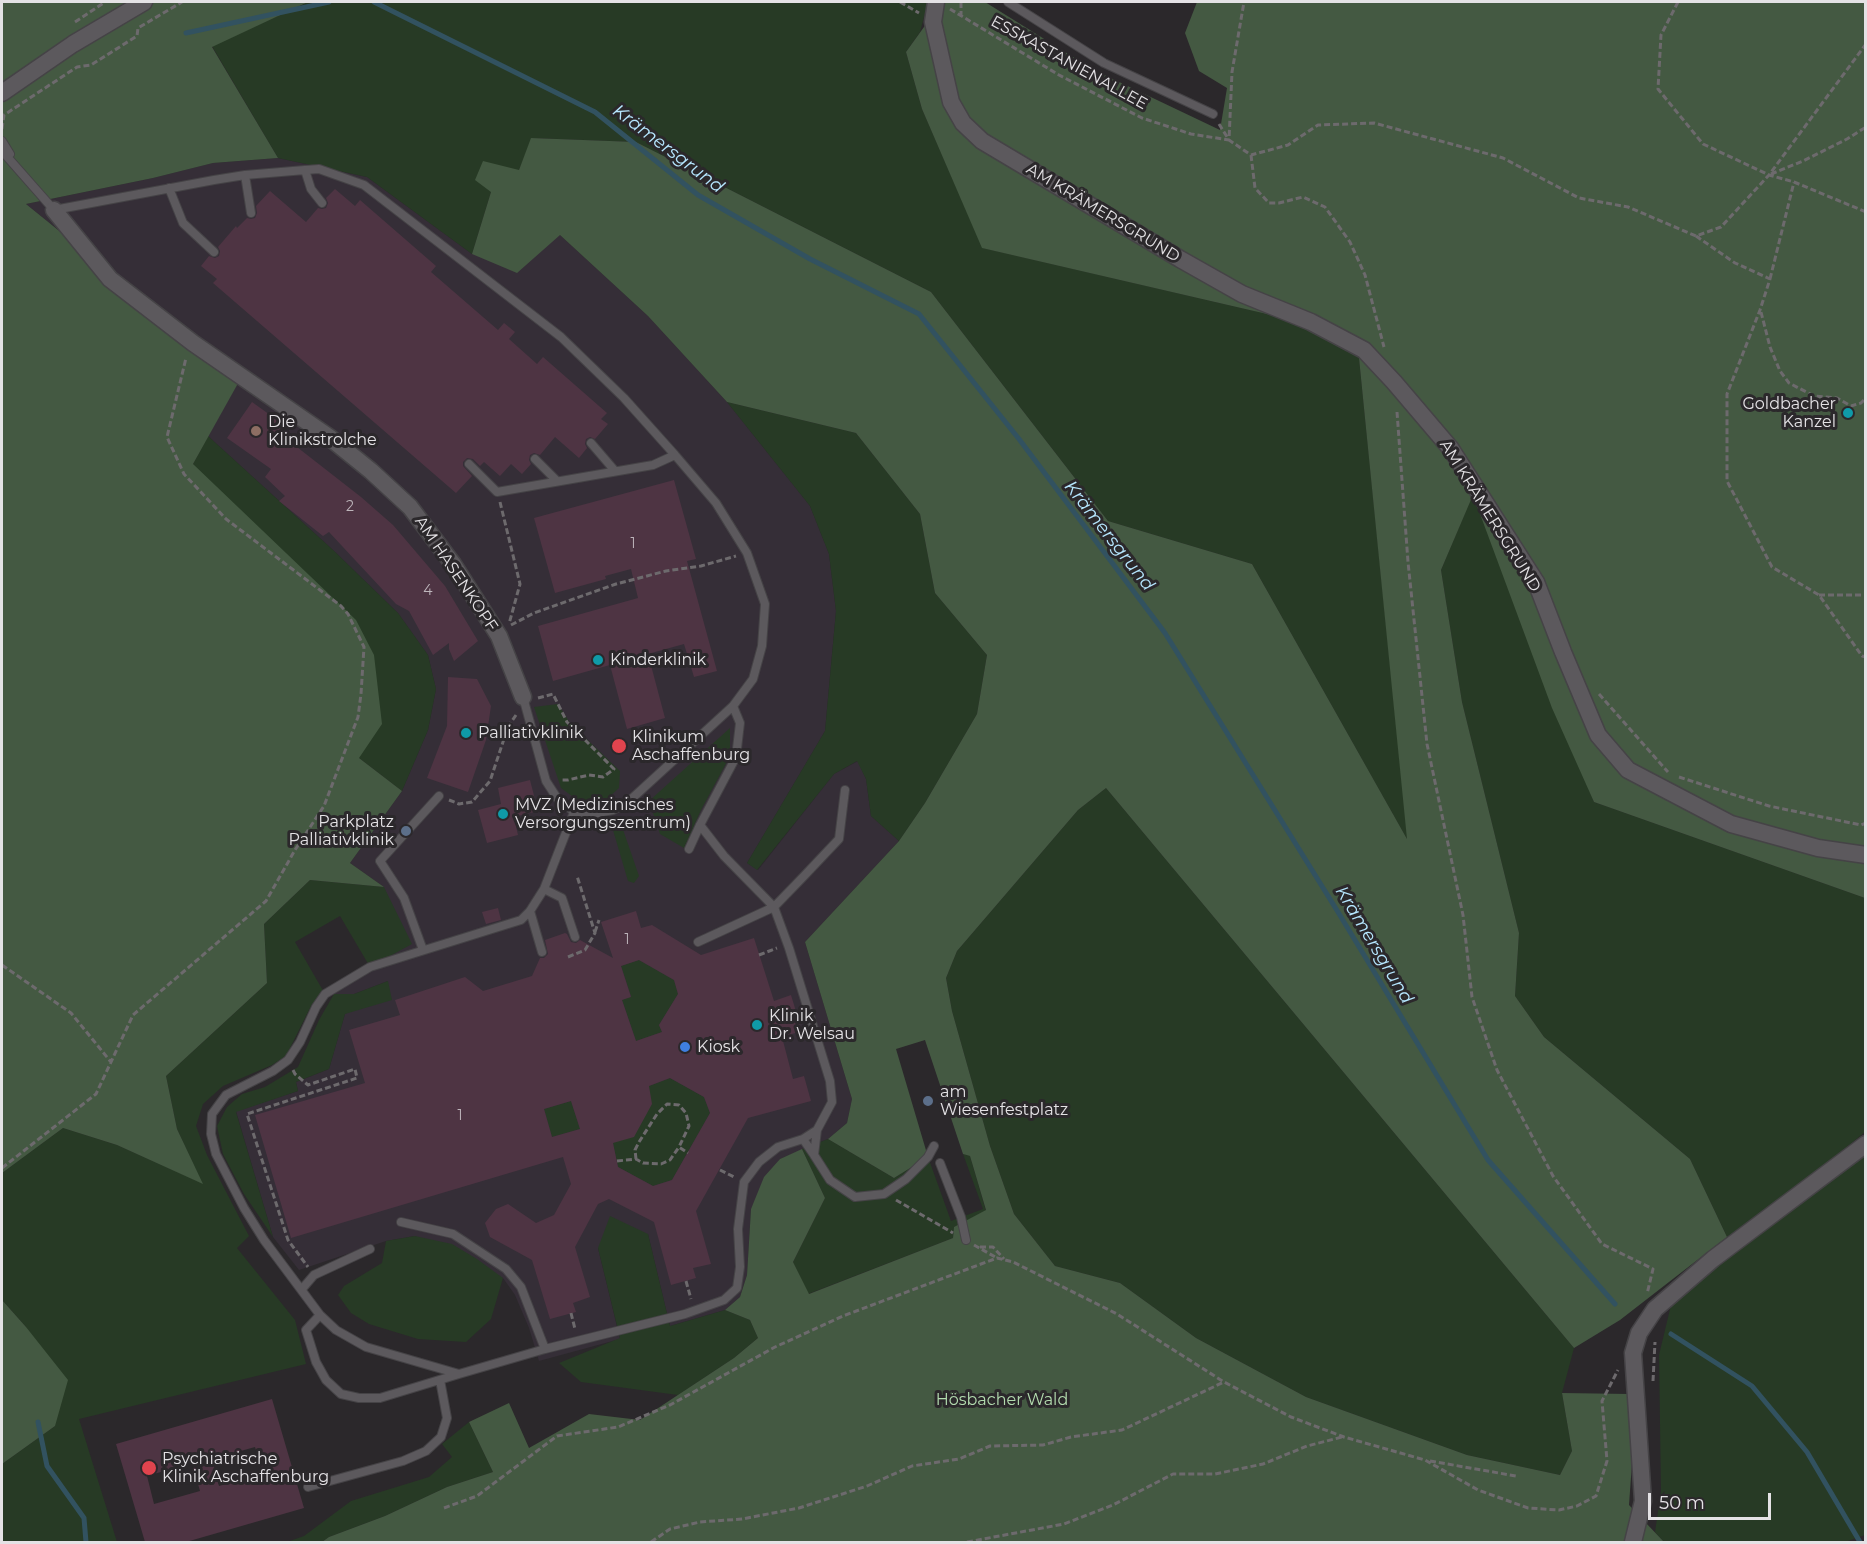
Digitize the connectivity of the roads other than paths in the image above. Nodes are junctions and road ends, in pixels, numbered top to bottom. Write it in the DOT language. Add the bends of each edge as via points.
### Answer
graph roads {
  1 [pos="144,2"];
  2 [pos="1008,2"];
  3 [pos="941,4"];
  4 [pos="2,93"];
  5 [pos="1213,114"];
  6 [pos="2,141"];
  7 [pos="2,151"];
  8 [pos="305,171"];
  9 [pos="24,174"];
  10 [pos="245,175"];
  11 [pos="169,189"];
  12 [pos="322,203"];
  13 [pos="54,210"];
  14 [pos="251,213"];
  15 [pos="214,252"];
  16 [pos="591,443"];
  17 [pos="675,455"];
  18 [pos="536,459"];
  19 [pos="469,464"];
  20 [pos="615,471"];
  21 [pos="557,481"];
  22 [pos="524,699"];
  23 [pos="733,706"];
  24 [pos="845,790"];
  25 [pos="438,796"];
  26 [pos="574,812"];
  27 [pos="700,825"];
  28 [pos="689,849"];
  29 [pos="1866,855"];
  30 [pos="544,889"];
  31 [pos="774,907"];
  32 [pos="530,911"];
  33 [pos="575,937"];
  34 [pos="698,942"];
  35 [pos="423,950"];
  36 [pos="542,952"];
  37 [pos="817,1130"];
  38 [pos="803,1139"];
  39 [pos="1866,1144"];
  40 [pos="934,1146"];
  41 [pos="814,1155"];
  42 [pos="940,1163"];
  43 [pos="401,1222"];
  44 [pos="966,1240"];
  45 [pos="370,1249"];
  46 [pos="302,1289"];
  47 [pos="320,1315"];
  48 [pos="545,1349"];
  49 [pos="459,1374"];
  50 [pos="440,1380"];
  51 [pos="308,1487"];
  52 [pos="1634,1542"];
  1 -- 4 [label="street"];
  2 -- 5 [label="lane" via="1104,63"];
  3 -- 29 [label="street, AM KRÄMERSGRUND" via="933,22 951,102 963,123 982,141 1242,294 1311,322 1364,350 1394,382 1451,448 1536,582 1598,735 1628,770 1731,824 1818,848"];
  6 -- 9 [label="lane, AM HASENKOPF"];
  7 -- 9 [label="lane, AM HASENKOPF"];
  8 -- 10 [label="lane"];
  8 -- 12 [label="lane" via="310,189"];
  8 -- 17 [label="lane" via="319,170 364,185 561,337"];
  9 -- 13 [label="lane, AM HASENKOPF"];
  10 -- 11 [label="lane"];
  10 -- 14 [label="lane"];
  11 -- 13 [label="lane"];
  11 -- 15 [label="lane" via="183,223"];
  13 -- 22 [label="street, AM HASENKOPF" via="110,279 193,343 329,437 410,507 453,564 499,636"];
  16 -- 20 [label="lane"];
  17 -- 20 [label="lane" via="653,465"];
  17 -- 23 [label="lane" via="716,503 747,553 765,604 762,646 753,679"];
  18 -- 21 [label="lane"];
  19 -- 21 [label="lane" via="497,492"];
  20 -- 21 [label="lane"];
  22 -- 26 [label="lane, AM HASENKOPF" via="546,781 557,798"];
  23 -- 26 [label="lane" via="627,803 598,813"];
  23 -- 27 [label="lane" via="740,723 736,757"];
  24 -- 31 [label="lane" via="839,839"];
  25 -- 35 [label="lane" via="380,861 404,898"];
  26 -- 30 [label="lane"];
  27 -- 28 [label="lane"];
  27 -- 31 [label="lane"];
  30 -- 32 [label="lane"];
  30 -- 33 [label="lane" via="562,898"];
  31 -- 34 [label="lane"];
  31 -- 37 [label="lane" via="830,1081 832,1102"];
  32 -- 35 [label="lane" via="521,920"];
  32 -- 36 [label="lane"];
  35 -- 46 [label="lane" via="370,967 325,994 288,1060 226,1095 212,1114 211,1134 220,1163 264,1240"];
  37 -- 38 [label="lane"];
  37 -- 41 [label="lane"];
  38 -- 41 [label="lane"];
  38 -- 48 [label="lane" via="778,1147 759,1162 744,1182 737,1288 724,1300"];
  39 -- 52 [label="street" via="1713,1259 1655,1309 1639,1333 1633,1353 1642,1501"];
  40 -- 41 [label="lane" via="906,1179 884,1194 855,1197 830,1180"];
  42 -- 44 [label="lane"];
  43 -- 48 [label="lane" via="453,1234 506,1269 521,1287"];
  45 -- 46 [label="lane" via="314,1275"];
  46 -- 47 [label="lane"];
  47 -- 49 [label="lane" via="336,1330 366,1347"];
  47 -- 50 [label="lane" via="306,1330 316,1362 326,1380 341,1394 380,1398"];
  48 -- 49 [label="lane"];
  49 -- 50 [label="lane"];
  50 -- 51 [label="lane" via="447,1418 441,1437 426,1451"];
}
